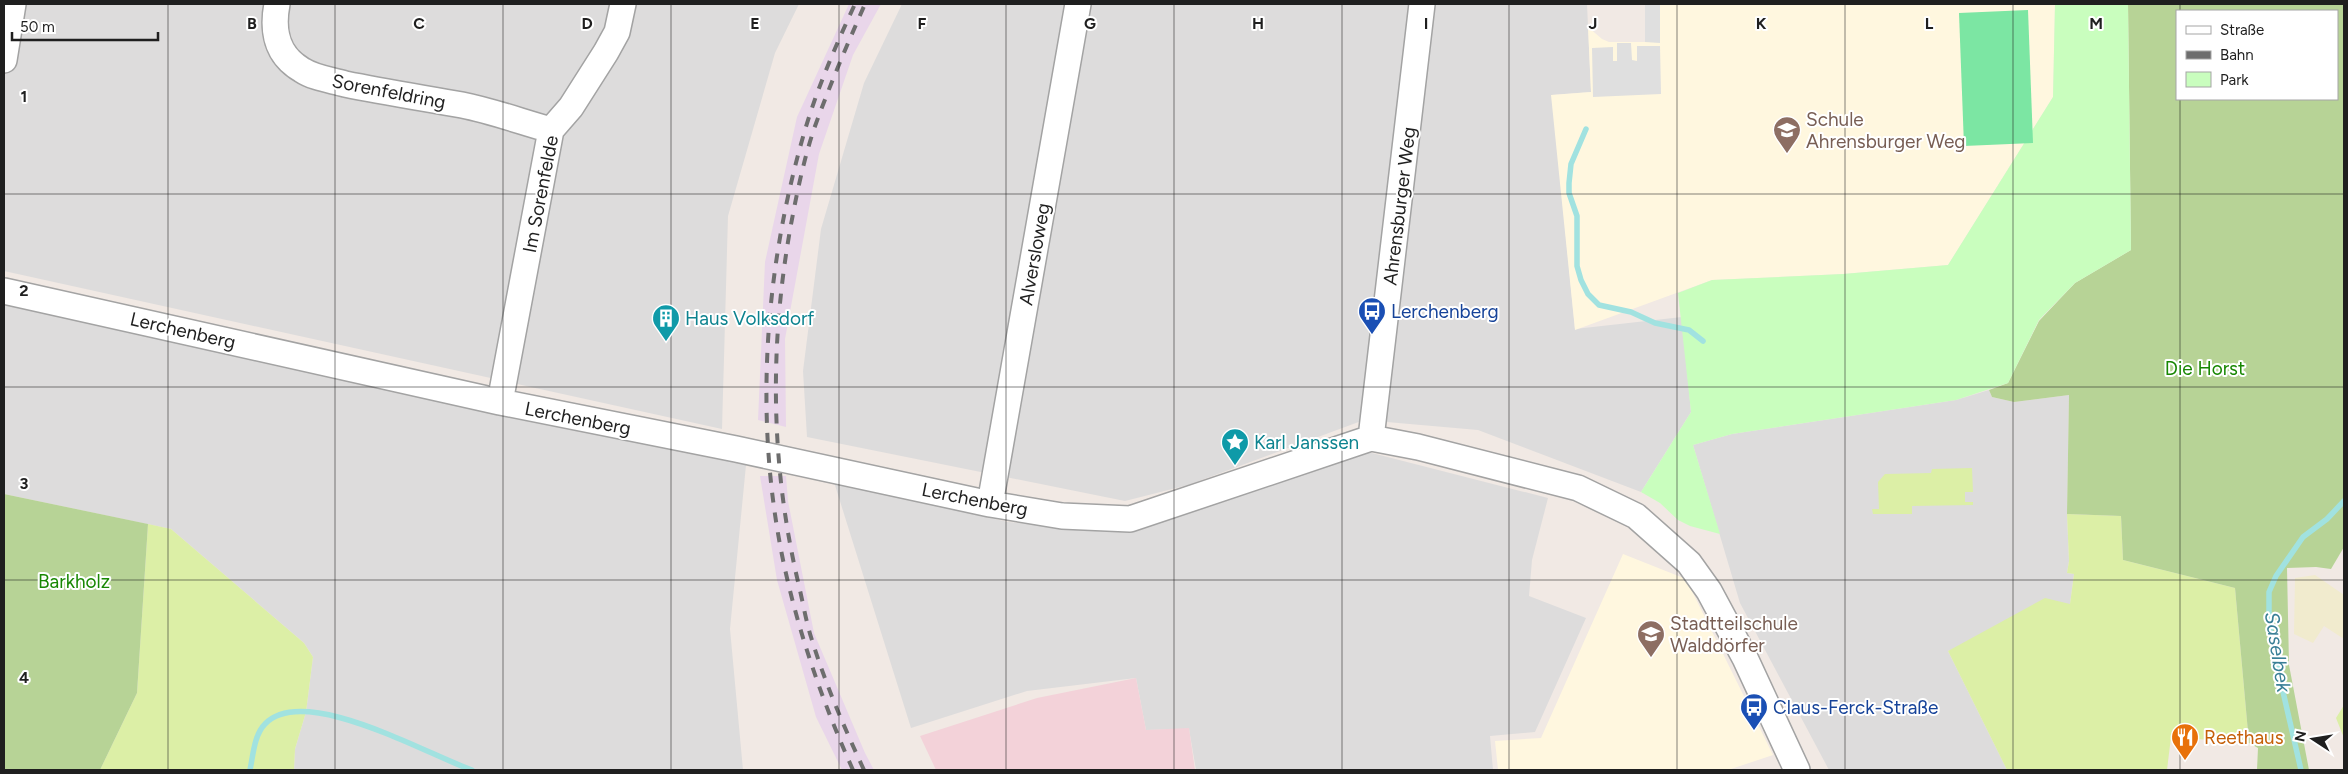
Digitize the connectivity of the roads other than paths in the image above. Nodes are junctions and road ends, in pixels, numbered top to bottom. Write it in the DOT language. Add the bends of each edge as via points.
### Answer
graph roads {
  1 [pos="13,4"];
  2 [pos="277,4"];
  3 [pos="623,4"];
  4 [pos="1078,4"];
  5 [pos="1422,4"];
  6 [pos="4,60"];
  7 [pos="551,130"];
  8 [pos="4,291"];
  9 [pos="500,402"];
  10 [pos="1371,438"];
  11 [pos="990,504"];
  12 [pos="1797,770"];
  1 -- 6 [label="street"];
  2 -- 7 [label="street, Sorenfeldring" via="274,22 278,45 302,70 326,79 464,106"];
  3 -- 7 [label="street, Im Sorenfelde" via="617,32 606,52 571,107"];
  4 -- 11 [label="street, Alversloweg"];
  5 -- 10 [label="street, Ahrensburger Weg"];
  7 -- 9 [label="street, Im Sorenfelde"];
  8 -- 9 [label="street, Lerchenberg"];
  9 -- 11 [label="street, Lerchenberg"];
  10 -- 11 [label="street, Lerchenberg" via="1130,519 1062,516"];
  10 -- 12 [label="street, Lerchenberg" via="1578,488 1636,516 1689,562 1709,591 1745,658"];
}
